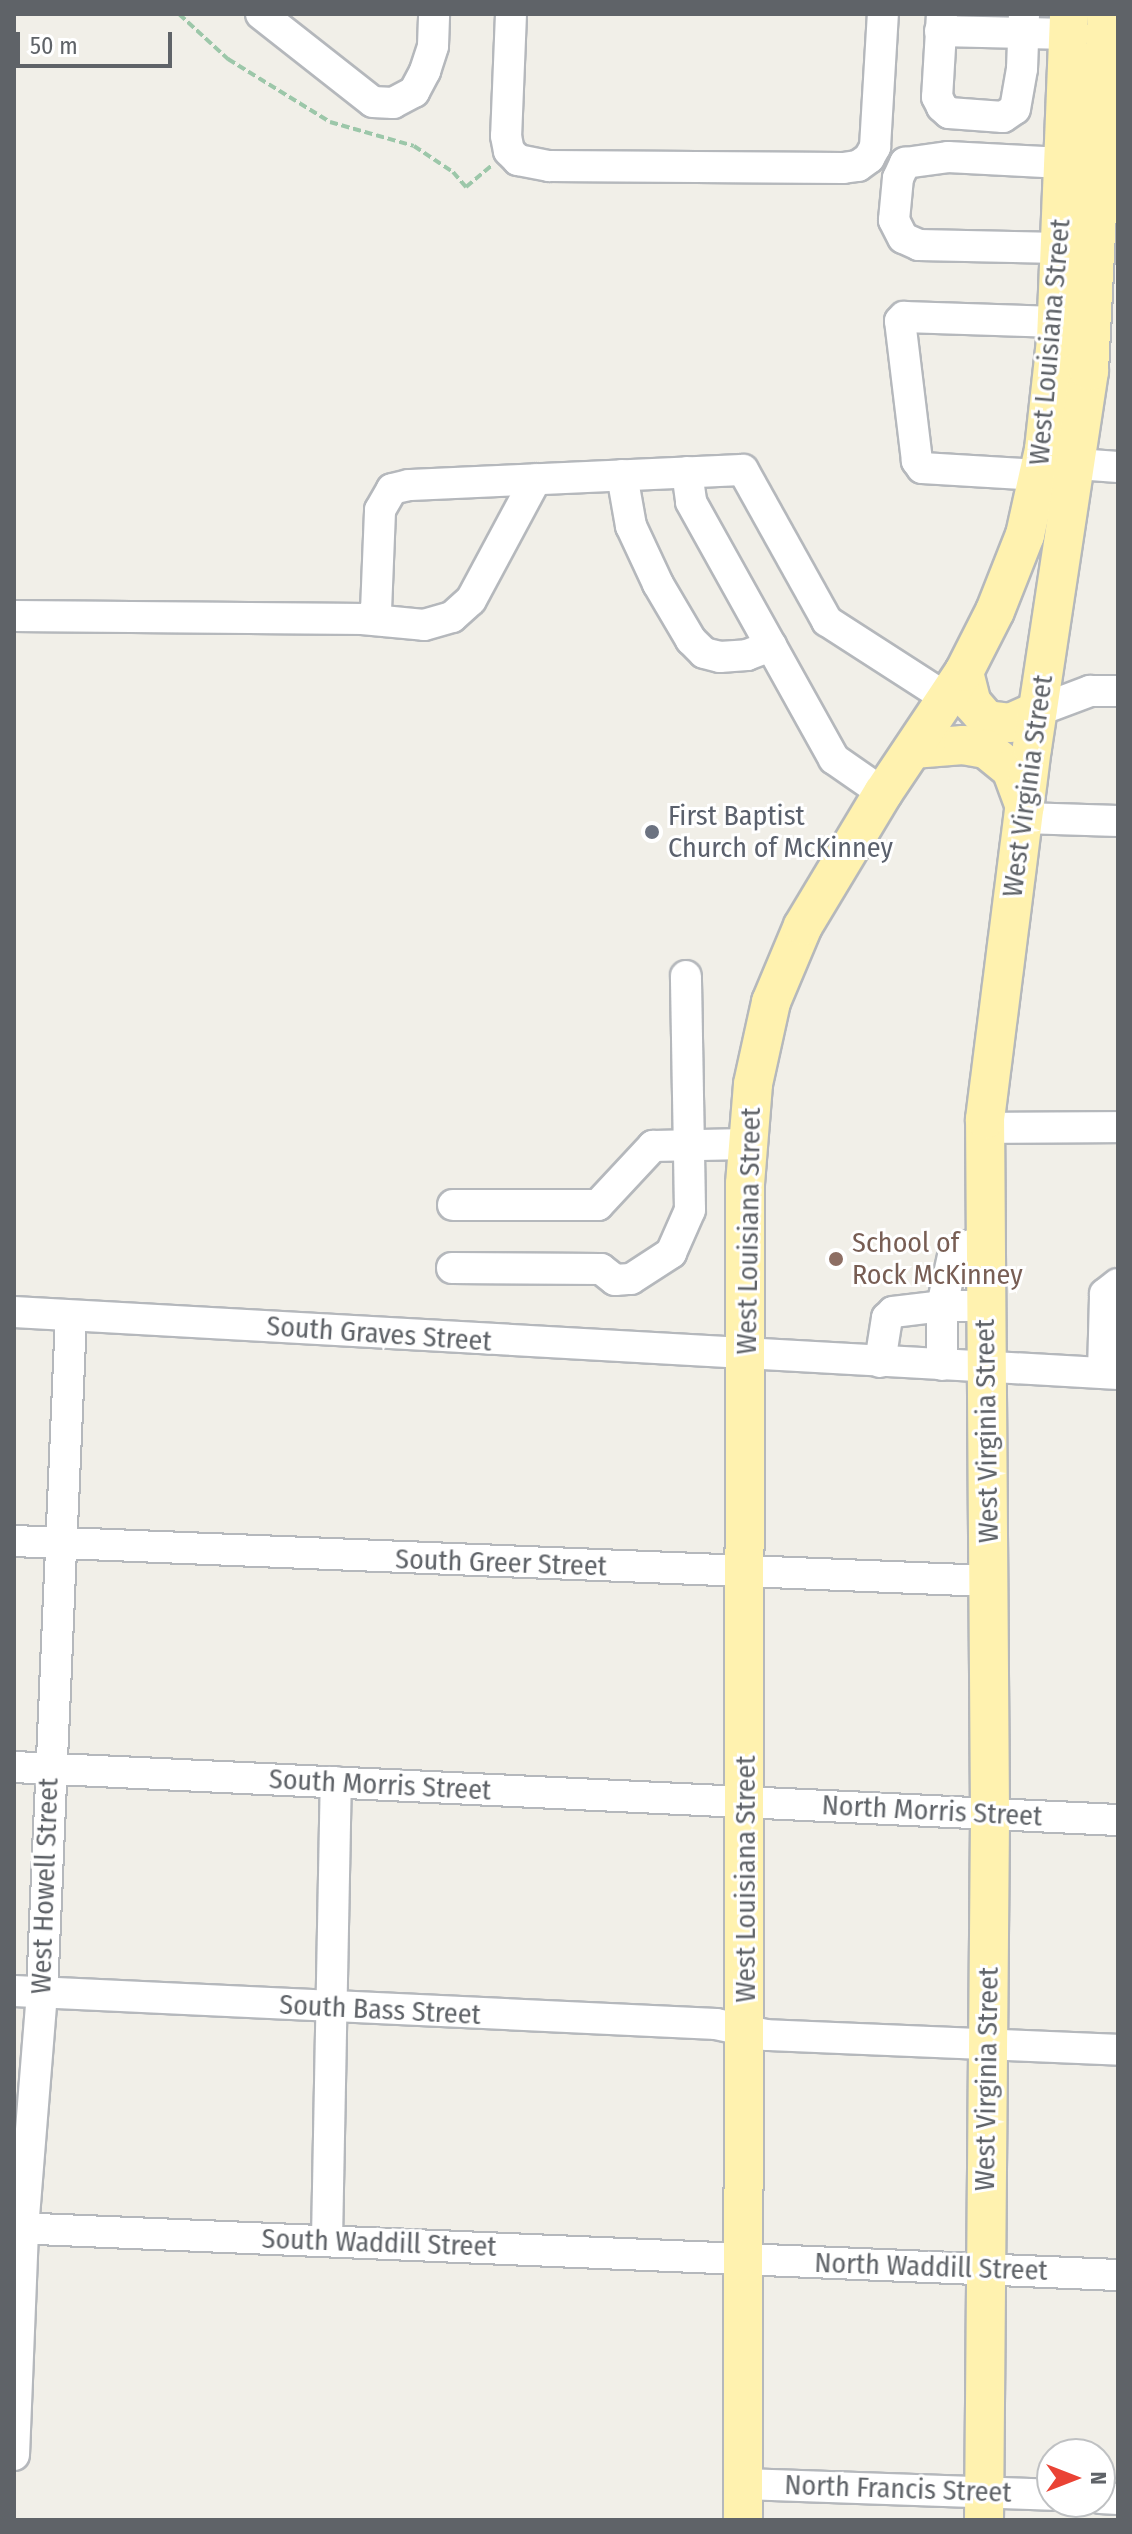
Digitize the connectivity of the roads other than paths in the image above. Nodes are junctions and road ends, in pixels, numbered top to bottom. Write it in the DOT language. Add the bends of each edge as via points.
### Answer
graph roads {
  1 [pos="261,14"];
  2 [pos="434,14"];
  3 [pos="511,14"];
  4 [pos="883,14"];
  5 [pos="1107,14"];
  6 [pos="941,22"];
  7 [pos="1024,24"];
  8 [pos="1069,24"];
  9 [pos="1110,124"];
  10 [pos="1063,163"];
  11 [pos="1060,248"];
  12 [pos="1083,297"];
  13 [pos="1077,464"];
  14 [pos="1118,467"];
  15 [pos="687,472"];
  16 [pos="622,475"];
  17 [pos="1039,475"];
  18 [pos="536,479"];
  19 [pos="14,616"];
  20 [pos="362,619"];
  21 [pos="771,646"];
  22 [pos="956,685"];
  23 [pos="1118,691"];
  24 [pos="1037,711"];
  25 [pos="913,749"];
  26 [pos="883,793"];
  27 [pos="1024,812"];
  28 [pos="1118,821"];
  29 [pos="686,976"];
  30 [pos="1118,1127"];
  31 [pos="985,1128"];
  32 [pos="747,1144"];
  33 [pos="687,1145"];
  34 [pos="453,1205"];
  35 [pos="985,1241"];
  36 [pos="452,1268"];
  37 [pos="1118,1284"];
  38 [pos="942,1306"];
  39 [pos="985,1306"];
  40 [pos="14,1312"];
  41 [pos="71,1316"];
  42 [pos="745,1355"];
  43 [pos="880,1362"];
  44 [pos="942,1365"];
  45 [pos="985,1368"];
  46 [pos="1110,1374"];
  47 [pos="14,1541"];
  48 [pos="59,1544"];
  49 [pos="745,1573"];
  50 [pos="989,1581"];
  51 [pos="14,1767"];
  52 [pos="50,1769"];
  53 [pos="336,1782"];
  54 [pos="746,1802"];
  55 [pos="990,1813"];
  56 [pos="1118,1820"];
  57 [pos="28,1991"];
  58 [pos="330,2008"];
  59 [pos="745,2030"];
  60 [pos="987,2044"];
  61 [pos="1118,2050"];
  62 [pos="18,2228"];
  63 [pos="327,2240"];
  64 [pos="745,2259"];
  65 [pos="985,2269"];
  66 [pos="1118,2275"];
  67 [pos="14,2455"];
  68 [pos="1036,2498"];
  69 [pos="743,2502"];
  70 [pos="984,2506"];
  1 -- 2 [label="street" via="373,102 393,103 414,92 425,71 433,46"];
  3 -- 4 [label="street" via="509,151 518,160 549,166 858,166 875,147"];
  5 -- 9 [label="main road, West Virginia Street"];
  6 -- 7 [label="street"];
  6 -- 7 [label="street" via="937,97 942,107 949,113 1003,117 1015,109"];
  7 -- 8 [label="street"];
  8 -- 10 [label="main road, West Louisiana Street"];
  9 -- 12 [label="main road, West Virginia Street"];
  10 -- 11 [label="main road, West Louisiana Street"];
  10 -- 11 [label="street" via="948,157 905,163 898,178 894,220 903,238 919,245"];
  11 -- 12 [label="main road, West Louisiana Street"];
  12 -- 13 [label="main road, West Virginia Street"];
  12 -- 17 [label="main road, West Louisiana Street"];
  12 -- 17 [label="street" via="900,321 922,468"];
  13 -- 14 [label="street"];
  13 -- 24 [label="main road, West Virginia Street"];
  15 -- 16 [label="street"];
  15 -- 21 [label="street" via="691,502"];
  15 -- 22 [label="street" via="743,470 827,621"];
  16 -- 18 [label="street"];
  16 -- 21 [label="street" via="638,543 691,640 704,653 720,657"];
  17 -- 22 [label="main road, West Louisiana Street" via="1017,559"];
  18 -- 20 [label="street" via="471,600 452,617 424,625"];
  18 -- 20 [label="street" via="392,489 380,510 376,611"];
  19 -- 20 [label="street"];
  21 -- 26 [label="street" via="834,759"];
  22 -- 24 [label="main road" via="987,720 1010,723"];
  22 -- 25 [label="main road, West Louisiana Street"];
  23 -- 24 [label="street" via="1090,691"];
  24 -- 27 [label="main road, West Virginia Street"];
  25 -- 26 [label="main road, West Louisiana Street"];
  25 -- 27 [label="main road" via="986,749 1011,769"];
  26 -- 32 [label="main road, West Louisiana Street" via="814,905 780,976 758,1059"];
  27 -- 28 [label="street"];
  27 -- 31 [label="main road, West Virginia Street"];
  29 -- 33 [label="street"];
  30 -- 31 [label="street"];
  31 -- 35 [label="main road, West Virginia Street"];
  32 -- 33 [label="street"];
  32 -- 42 [label="main road, West Louisiana Street"];
  33 -- 34 [label="street" via="653,1146 598,1205"];
  33 -- 36 [label="street" via="686,1224 671,1253 631,1279 615,1280 591,1268"];
  35 -- 38 [label="street" via="953,1256"];
  35 -- 39 [label="main road, West Virginia Street"];
  37 -- 46 [label="street" via="1105,1294"];
  38 -- 39 [label="street"];
  38 -- 43 [label="street" via="893,1312 887,1318"];
  38 -- 44 [label="street"];
  39 -- 45 [label="main road, West Virginia Street"];
  40 -- 41 [label="street, South Graves Street"];
  41 -- 42 [label="street, South Graves Street"];
  41 -- 48 [label="street, West Howell Street"];
  42 -- 43 [label="street, South Graves Street"];
  42 -- 49 [label="main road, West Louisiana Street"];
  43 -- 44 [label="street, South Graves Street"];
  44 -- 45 [label="street, South Graves Street"];
  45 -- 46 [label="street, South Graves Street"];
  45 -- 50 [label="main road, West Virginia Street"];
  47 -- 48 [label="street, South Greer Street"];
  48 -- 49 [label="street, South Greer Street"];
  48 -- 52 [label="street, West Howell Street"];
  49 -- 50 [label="street, South Greer Street"];
  49 -- 54 [label="main road, West Louisiana Street"];
  50 -- 55 [label="main road, West Virginia Street"];
  51 -- 52 [label="street, South Morris Street"];
  52 -- 53 [label="street, South Morris Street"];
  52 -- 57 [label="street, West Howell Street"];
  53 -- 54 [label="street, South Morris Street"];
  53 -- 58 [label="street"];
  54 -- 55 [label="street, North Morris Street"];
  54 -- 59 [label="main road, West Louisiana Street"];
  55 -- 56 [label="street, North Morris Street"];
  55 -- 60 [label="main road, West Virginia Street"];
  57 -- 58 [label="street, South Bass Street"];
  57 -- 62 [label="street, West Howell Street"];
  58 -- 59 [label="street, South Bass Street" via="716,2024"];
  58 -- 63 [label="street"];
  59 -- 60 [label="street, South Bass Street"];
  59 -- 64 [label="main road, West Louisiana Street"];
  60 -- 61 [label="street, South Bass Street"];
  60 -- 65 [label="main road, West Virginia Street"];
  62 -- 63 [label="street, South Waddill Street"];
  62 -- 67 [label="street, West Howell Street"];
  63 -- 64 [label="street, South Waddill Street"];
  64 -- 65 [label="street, North Waddill Street"];
  64 -- 69 [label="main road, West Louisiana Street"];
  65 -- 66 [label="street, North Waddill Street"];
  65 -- 70 [label="main road, West Virginia Street"];
  68 -- 70 [label="street, North Francis Street"];
  69 -- 70 [label="street, North Francis Street"];
}
